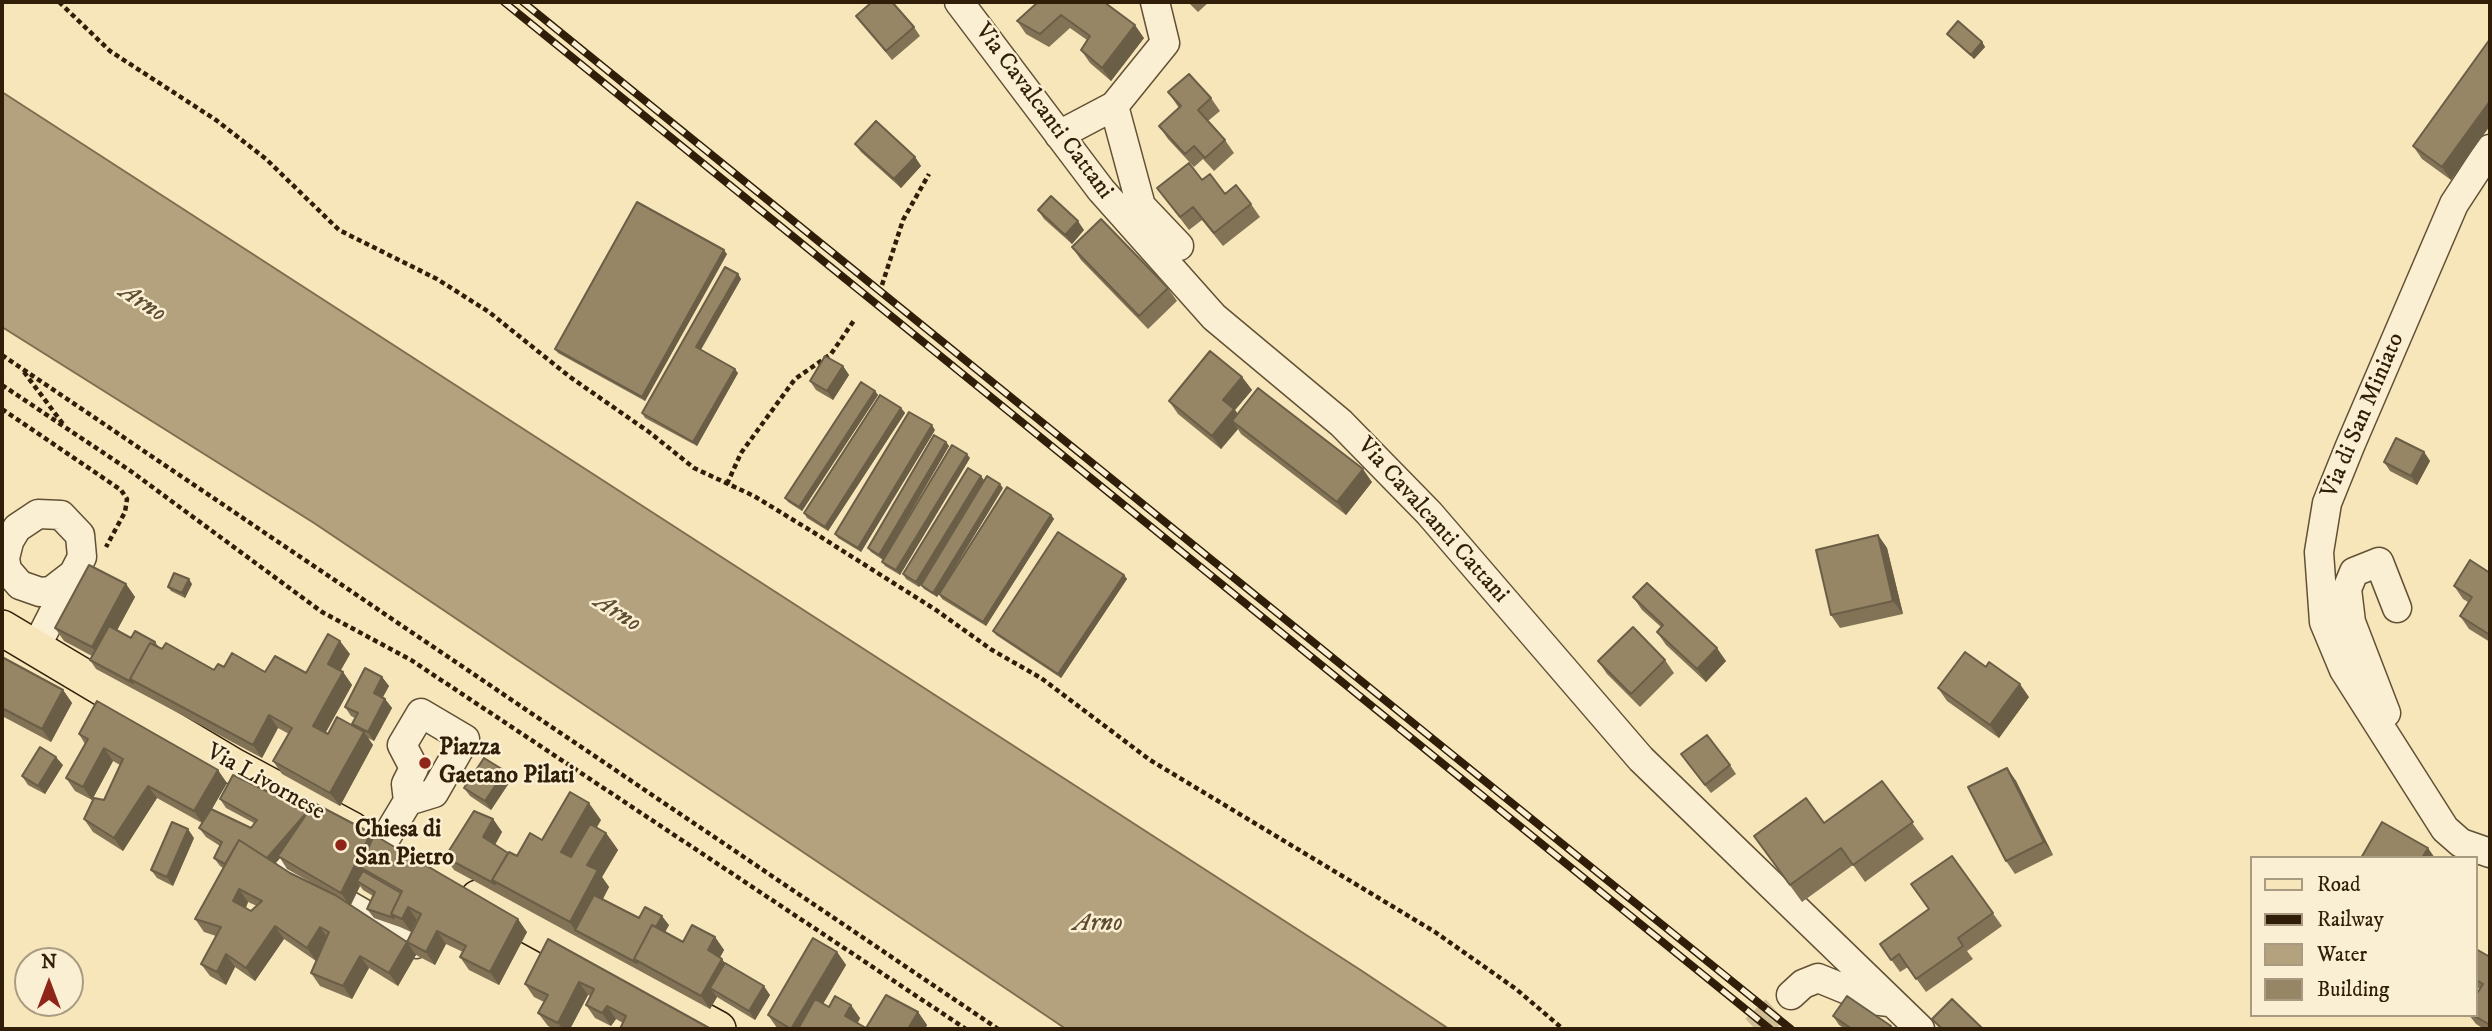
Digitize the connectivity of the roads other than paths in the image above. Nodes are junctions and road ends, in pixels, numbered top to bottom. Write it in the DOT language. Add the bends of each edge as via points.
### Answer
graph roads {
  1 [pos="959,2"];
  2 [pos="1155,2"];
  3 [pos="1114,106"];
  4 [pos="1059,135"];
  5 [pos="2490,149"];
  6 [pos="1180,246"];
  7 [pos="6,546"];
  8 [pos="79,564"];
  9 [pos="2397,608"];
  10 [pos="2,628"];
  11 [pos="36,647"];
  12 [pos="408,801"];
  13 [pos="322,814"];
  14 [pos="2445,829"];
  15 [pos="393,853"];
  16 [pos="2490,853"];
  17 [pos="365,879"];
  18 [pos="455,886"];
  19 [pos="351,908"];
  20 [pos="426,927"];
  21 [pos="1791,995"];
  22 [pos="1892,1002"];
  23 [pos="718,1029"];
  24 [pos="1920,1029"];
  1 -- 4 [label="street, Via Cavalcanti Cattani"];
  2 -- 3 [label="street" via="1165,43"];
  3 -- 4 [label="street"];
  3 -- 6 [label="street" via="1141,206"];
  4 -- 22 [label="street, Via Cavalcanti Cattani" via="1101,190 1214,317 1341,423 1429,513 1641,759"];
  5 -- 14 [label="street, Via di San Miniato" via="2454,204 2350,446 2327,503 2319,552 2324,622 2344,670"];
  7 -- 8 [label="street" via="7,570 12,579 29,589 51,591 67,581"];
  7 -- 8 [label="street" via="27,519 61,515 80,535"];
  8 -- 11 [label="street"];
  9 -- 14 [label="street" via="2379,562 2354,572 2347,589 2351,622 2383,708 2447,798 2454,814"];
  10 -- 11 [label="main road, Via Livornese"];
  11 -- 13 [label="main road, Via Livornese" via="235,768"];
  12 -- 15 [label="street"];
  13 -- 15 [label="main road, Via Livornese"];
  13 -- 19 [label="street" via="281,866"];
  14 -- 16 [label="street, Via di San Miniato" via="2462,843"];
  17 -- 19 [label="street"];
  18 -- 23 [label="main road"];
  19 -- 20 [label="street" via="416,944"];
  21 -- 22 [label="street" via="1818,978 1872,1000"];
  22 -- 24 [label="street, Via Cavalcanti Cattani"];
}
